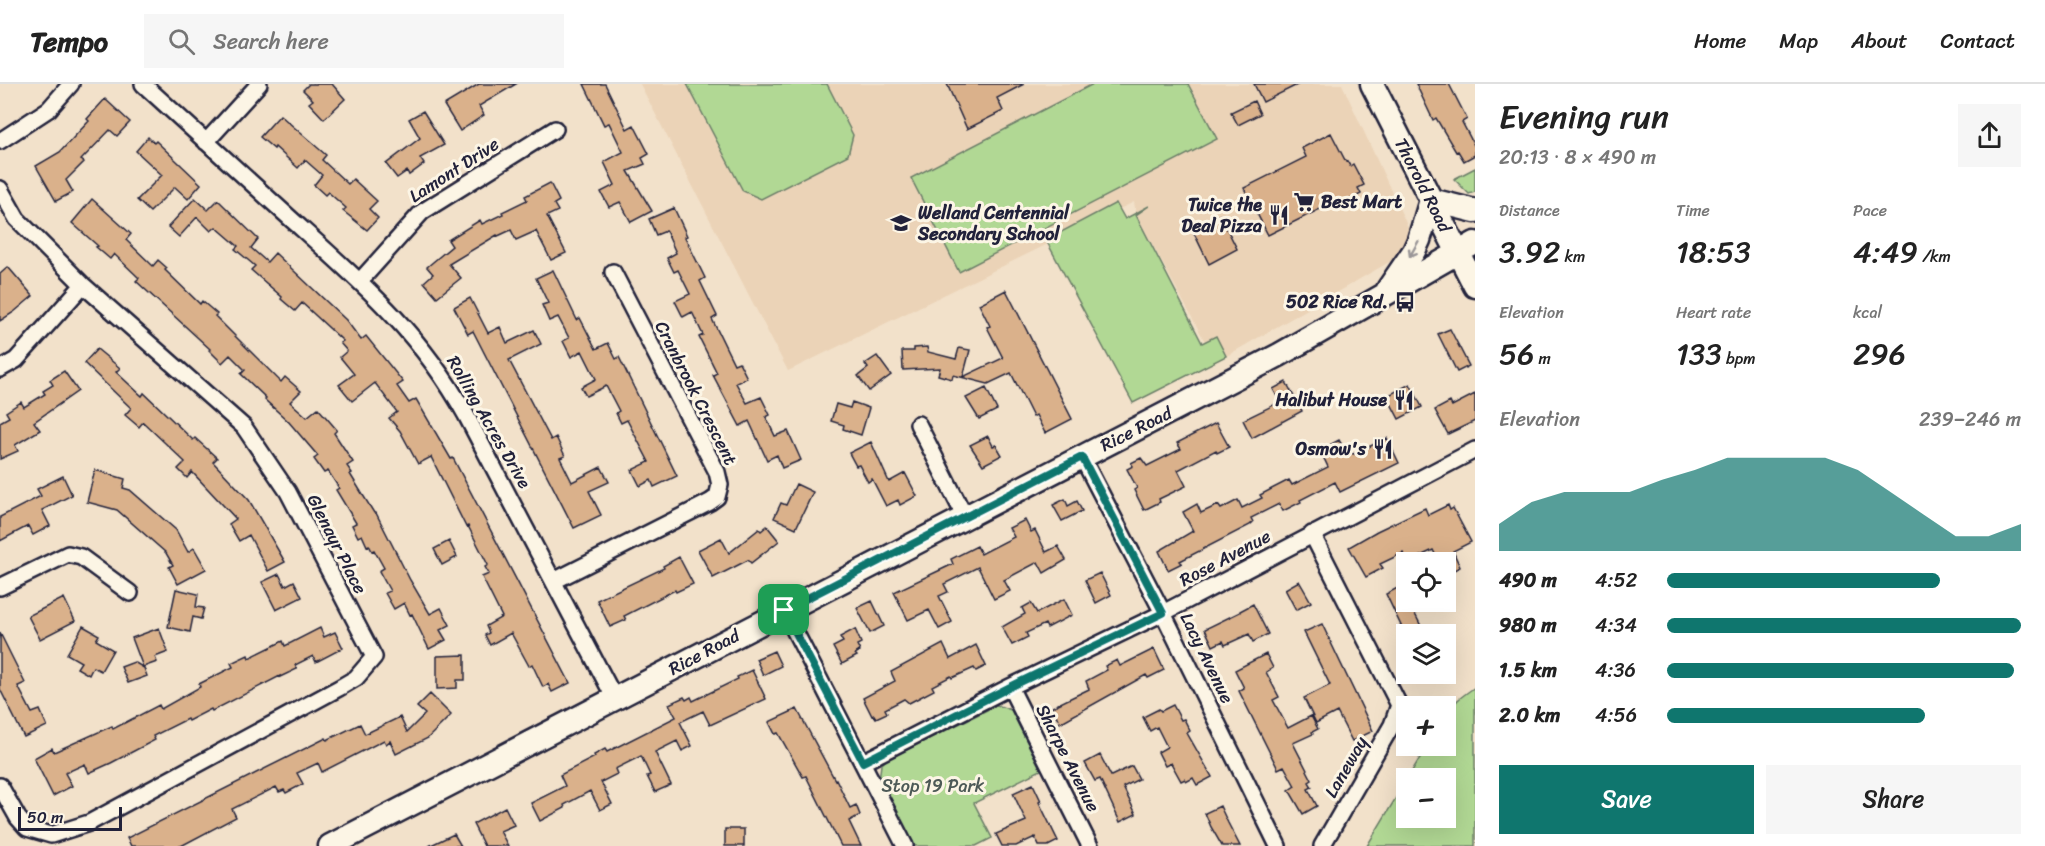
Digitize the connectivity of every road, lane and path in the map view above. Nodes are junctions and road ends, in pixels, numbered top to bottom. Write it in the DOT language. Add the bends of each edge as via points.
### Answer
graph roads {
  1 [pos="70,84"];
  2 [pos="143,84"];
  3 [pos="259,84"];
  4 [pos="1372,84"];
  5 [pos="555,129"];
  6 [pos="0,141"];
  7 [pos="206,142"];
  8 [pos="0,189"];
  9 [pos="1427,193"];
  10 [pos="1475,211"];
  11 [pos="1466,247"];
  12 [pos="613,272"];
  13 [pos="360,281"];
  14 [pos="83,285"];
  15 [pos="1475,286"];
  16 [pos="1385,293"];
  17 [pos="0,369"];
  18 [pos="918,424"];
  19 [pos="1475,450"];
  20 [pos="1082,457"];
  21 [pos="965,517"];
  22 [pos="1312,534"];
  23 [pos="554,581"];
  24 [pos="0,587"];
  25 [pos="130,593"];
  26 [pos="784,610"];
  27 [pos="1163,613"];
  28 [pos="1010,687"];
  29 [pos="615,699"];
  30 [pos="863,762"];
  31 [pos="0,786"];
  32 [pos="330,846"];
  33 [pos="905,846"];
  34 [pos="1090,846"];
  35 [pos="1278,846"];
  36 [pos="1322,846"];
  1 -- 6 [label="street" via="49,109"];
  2 -- 7 [label="street, Rolling Acres Drive"];
  3 -- 7 [label="street"];
  4 -- 9 [label="main road, Thorold Road"];
  5 -- 13 [label="street, Lamont Drive" via="422,212"];
  7 -- 13 [label="street, Rolling Acres Drive"];
  8 -- 14 [label="street, Glenayr Place" via="17,219"];
  9 -- 10 [label="main road"];
  9 -- 11 [label="main road, Thorold Road"];
  9 -- 16 [label="main road, one-way" via="1414,251"];
  11 -- 15 [label="main road, Thorold Road"];
  11 -- 16 [label="main road, Rice Road"];
  12 -- 23 [label="street, Cranbrook Crescent" via="717,472 720,485 717,497 710,502"];
  13 -- 23 [label="street, Rolling Acres Drive" via="418,342 453,391"];
  14 -- 17 [label="street" via="16,360"];
  14 -- 31 [label="street, Glenayr Place" via="244,427 288,492 374,657 356,678 339,688 89,823 50,834 27,828"];
  16 -- 20 [label="main road, Rice Road" via="1279,355"];
  18 -- 21 [label="street"];
  19 -- 22 [label="street, Rose Avenue"];
  20 -- 21 [label="main road, Rice Road"];
  20 -- 27 [label="street, Lacy Avenue"];
  21 -- 26 [label="main road, Rice Road"];
  22 -- 27 [label="street, Rose Avenue"];
  22 -- 36 [label="street, Laneway" via="1399,705 1392,725"];
  23 -- 29 [label="street, Rolling Acres Drive"];
  24 -- 25 [label="street" via="68,554 81,557"];
  26 -- 29 [label="main road, Rice Road"];
  26 -- 30 [label="street"];
  27 -- 28 [label="street, Rose Avenue"];
  27 -- 35 [label="street, Lacy Avenue"];
  28 -- 30 [label="street, Rose Avenue"];
  28 -- 34 [label="street, Sharpe Avenue"];
  29 -- 32 [label="main road, Rice Road"];
  30 -- 33 [label="street"];
}
